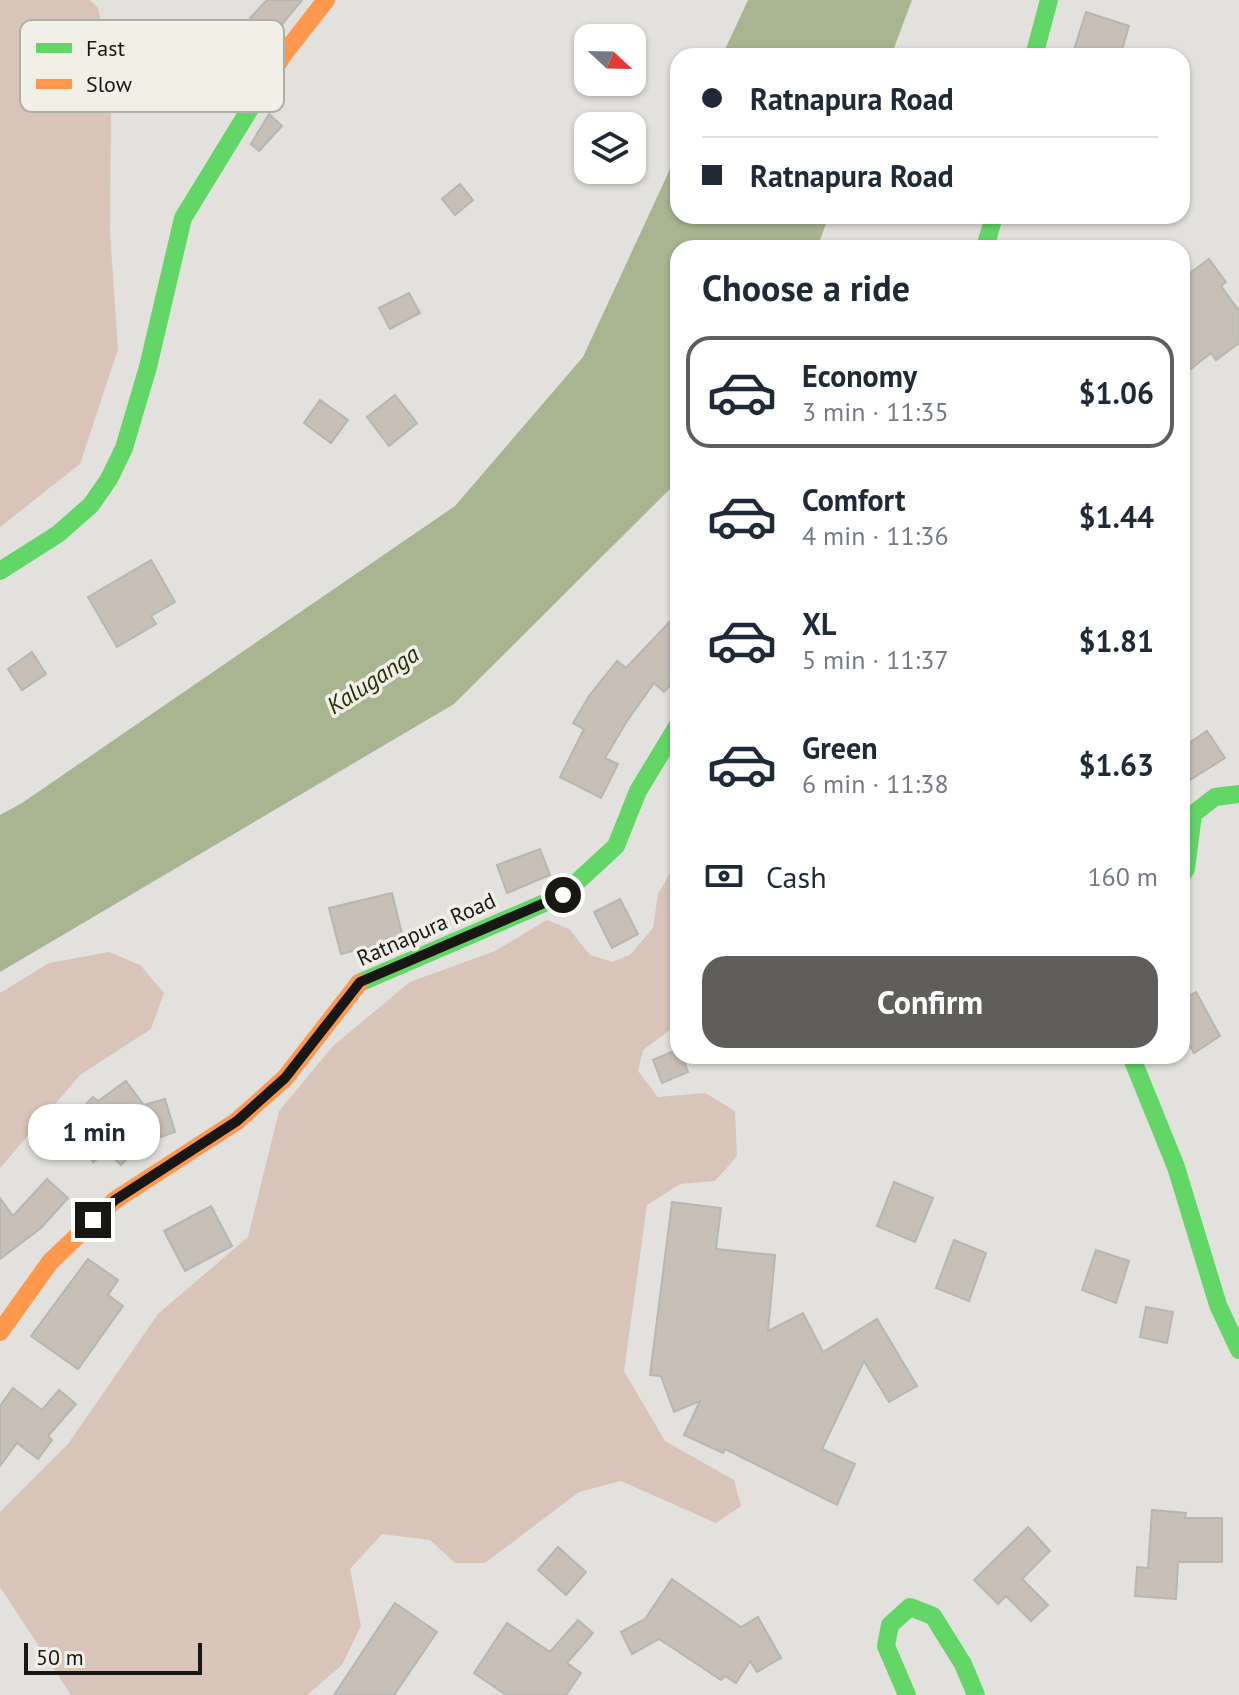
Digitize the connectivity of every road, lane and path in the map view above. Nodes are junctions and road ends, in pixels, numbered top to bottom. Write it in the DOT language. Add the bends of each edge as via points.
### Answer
graph roads {
  1 [pos="326,0"];
  2 [pos="1049,0"];
  3 [pos="1036,48"];
  4 [pos="284,54"];
  5 [pos="248,112"];
  6 [pos="0,571"];
  7 [pos="670,738"];
  8 [pos="1239,794"];
  9 [pos="1190,838"];
  10 [pos="1134,1064"];
  11 [pos="0,1332"];
  12 [pos="1239,1350"];
  13 [pos="907,1695"];
  14 [pos="976,1695"];
  1 -- 4 [label="main road"];
  2 -- 3 [label="main road"];
  5 -- 6 [label="main road" via="183,218 148,367 109,479 91,505 58,534"];
  7 -- 11 [label="main road, Ratnapura Road" via="638,791 616,846 563,895 360,982 285,1078 237,1121 115,1200 50,1262"];
  8 -- 9 [label="main road" via="1215,797 1193,814"];
  10 -- 12 [label="main road" via="1176,1167 1218,1305"];
  13 -- 14 [label="main road" via="886,1646 890,1625 910,1607 933,1616"];
}
